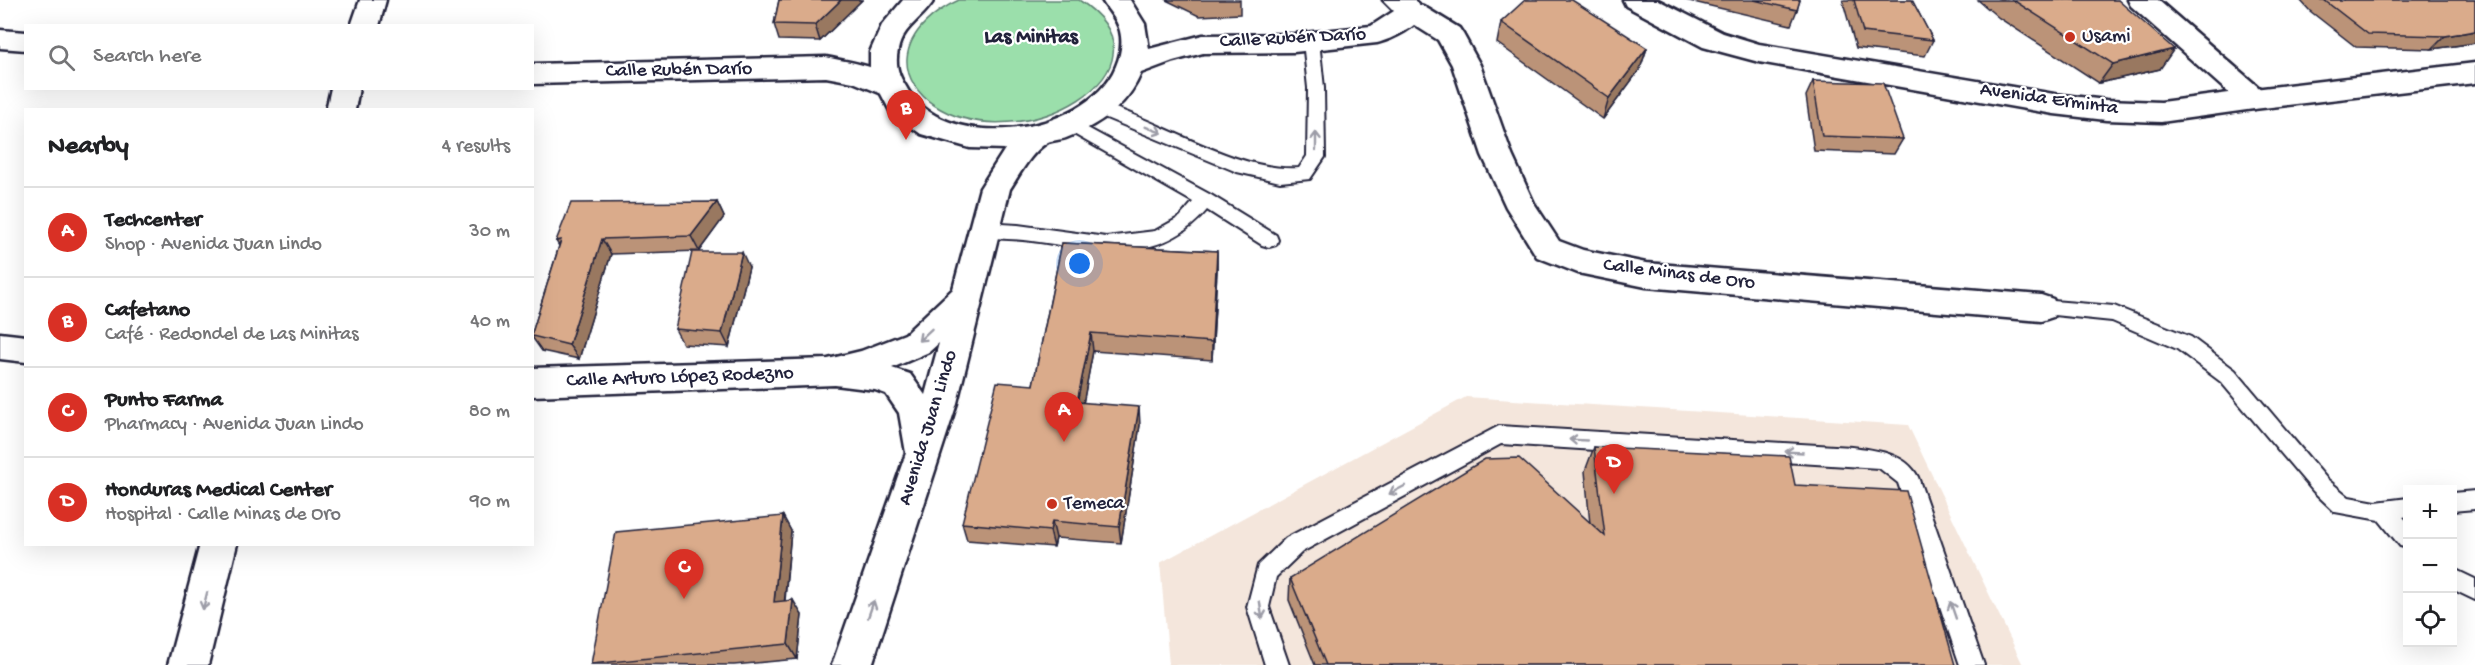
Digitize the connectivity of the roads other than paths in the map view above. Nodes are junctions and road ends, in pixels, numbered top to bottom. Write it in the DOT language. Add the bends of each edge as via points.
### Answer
graph roads {
  1 [pos="373,0"];
  2 [pos="921,0"];
  3 [pos="1636,0"];
  4 [pos="2141,0"];
  5 [pos="1405,6"];
  6 [pos="1121,8"];
  7 [pos="366,24"];
  8 [pos="0,39"];
  9 [pos="24,41"];
  10 [pos="1311,41"];
  11 [pos="885,44"];
  12 [pos="1203,44"];
  13 [pos="1134,65"];
  14 [pos="826,68"];
  15 [pos="534,74"];
  16 [pos="2470,79"];
  17 [pos="887,86"];
  18 [pos="345,90"];
  19 [pos="2254,99"];
  20 [pos="340,108"];
  21 [pos="1100,109"];
  22 [pos="1071,125"];
  23 [pos="1037,136"];
  24 [pos="967,137"];
  25 [pos="995,188"];
  26 [pos="1205,200"];
  27 [pos="984,230"];
  28 [pos="1269,240"];
  29 [pos="968,295"];
  30 [pos="2041,308"];
  31 [pos="0,346"];
  32 [pos="24,350"];
  33 [pos="828,373"];
  34 [pos="534,382"];
  35 [pos="921,457"];
  36 [pos="2475,500"];
  37 [pos="2457,502"];
  38 [pos="2403,508"];
  39 [pos="2384,510"];
  40 [pos="2403,533"];
  41 [pos="218,546"];
  42 [pos="2457,581"];
  43 [pos="2475,590"];
  44 [pos="188,665"];
  45 [pos="852,665"];
  46 [pos="1277,665"];
  47 [pos="1972,665"];
  1 -- 7 [label="street"];
  2 -- 11 [label="street" via="898,21"];
  3 -- 19 [label="street, Avenida Erminta" via="1713,40 1759,53 2054,104 2161,112"];
  4 -- 19 [label="street"];
  5 -- 10 [label="street, Calle Rubén Darío" via="1377,34"];
  5 -- 30 [label="street, Calle Minas de Oro" via="1449,34 1466,65 1497,155 1521,207 1548,249 1578,261 1646,275"];
  6 -- 12 [label="street, Calle Rubén Darío" via="1160,34"];
  6 -- 13 [label="street" via="1137,40"];
  8 -- 9 [label="street"];
  10 -- 12 [label="street, Calle Rubén Darío"];
  21 -- 10 [label="lane, one-way" via="1243,167 1280,176 1304,174 1316,157"];
  11 -- 14 [label="street, Calle Rubén Darío" via="861,59"];
  11 -- 17 [label="street" via="882,65"];
  12 -- 13 [label="street, Calle Rubén Darío"];
  13 -- 21 [label="street" via="1121,88"];
  14 -- 15 [label="street, Calle Rubén Darío"];
  14 -- 17 [label="street, Calle Rubén Darío" via="860,74"];
  16 -- 19 [label="street, Avenida Erminta"];
  17 -- 24 [label="street" via="898,104 916,119"];
  18 -- 20 [label="street"];
  21 -- 22 [label="street"];
  22 -- 23 [label="street"];
  22 -- 26 [label="lane"];
  23 -- 24 [label="street" via="1002,140"];
  23 -- 25 [label="street, Avenida Juan Lindo" via="1015,157"];
  24 -- 25 [label="street" via="987,161"];
  25 -- 27 [label="street, Avenida Juan Lindo"];
  26 -- 27 [label="lane" via="1186,222 1159,238 1106,244"];
  26 -- 28 [label="lane"];
  27 -- 29 [label="street, Avenida Juan Lindo"];
  29 -- 33 [label="street, Calle Arturo López Rodezno, one-way" via="917,343 866,364"];
  29 -- 35 [label="street, Avenida Juan Lindo" via="940,403"];
  30 -- 39 [label="lane" via="2114,314 2184,343 2228,376 2320,485 2343,505"];
  31 -- 32 [label="street"];
  33 -- 34 [label="street, Calle Arturo López Rodezno"];
  33 -- 35 [label="street, Calle Arturo López Rodezno" via="877,376 898,384 916,409"];
  45 -- 35 [label="street, Avenida Juan Lindo, one-way"];
  36 -- 37 [label="lane"];
  38 -- 39 [label="lane"];
  39 -- 40 [label="lane"];
  41 -- 44 [label="street, one-way"];
  42 -- 43 [label="lane"];
  47 -- 46 [label="lane, one-way" via="1907,477 1884,460 1499,435 1294,545 1266,572 1258,607"];
}
